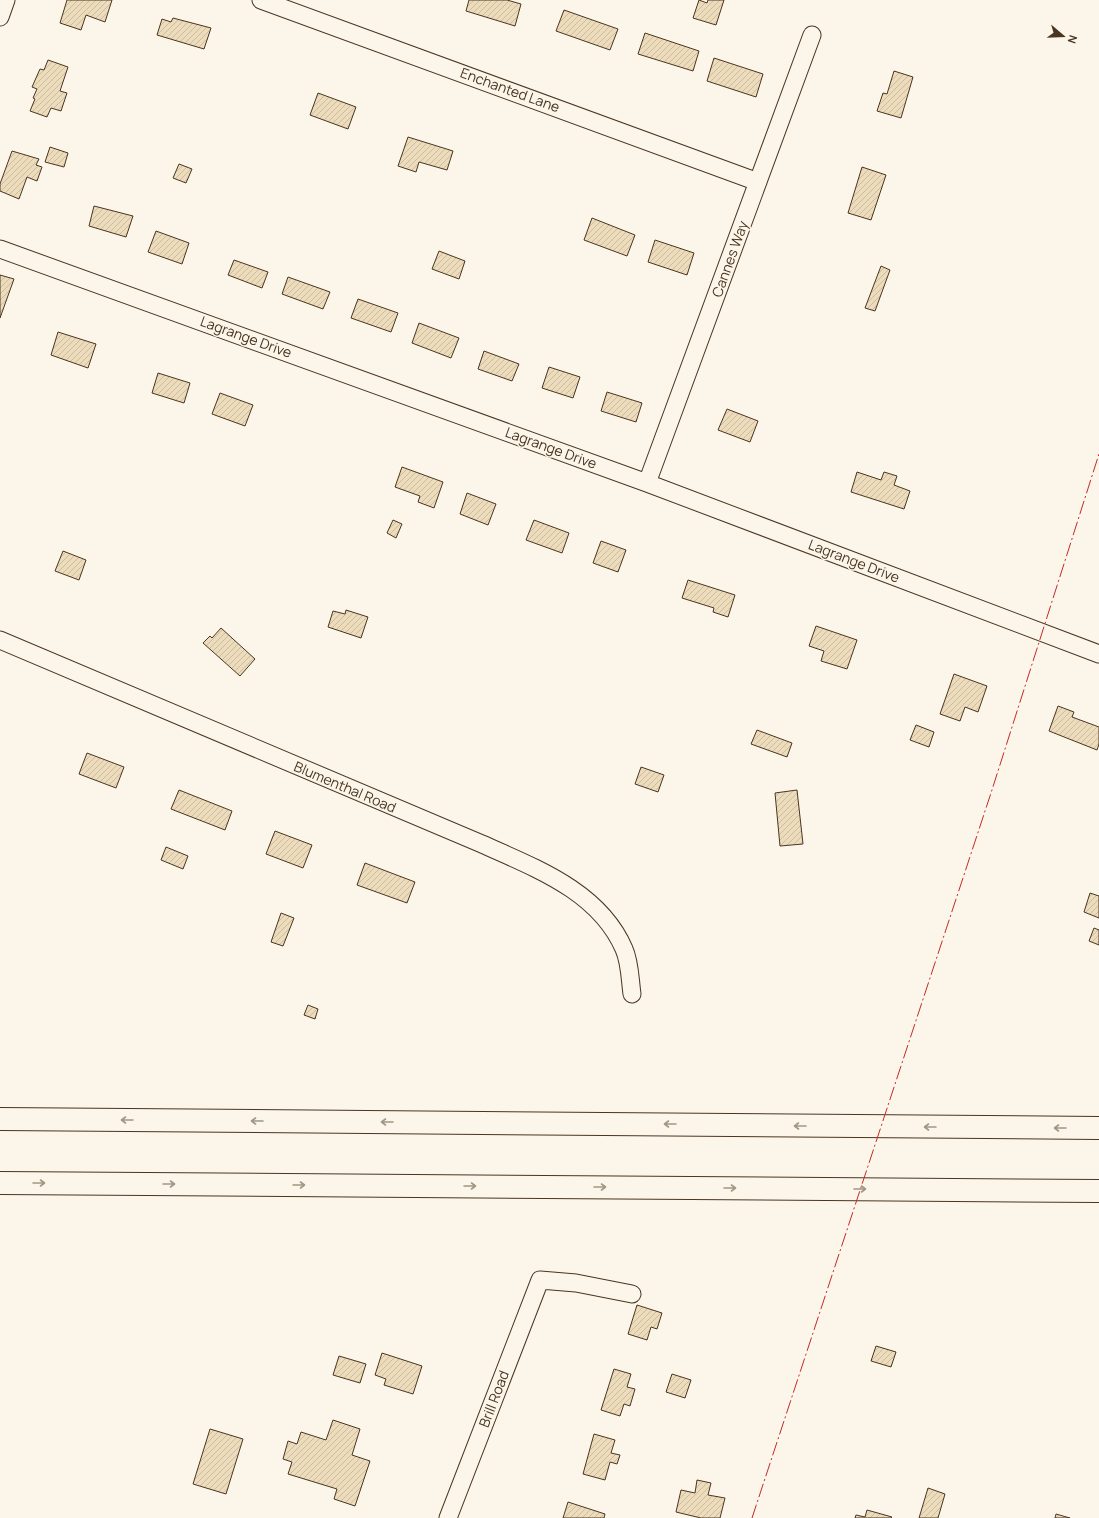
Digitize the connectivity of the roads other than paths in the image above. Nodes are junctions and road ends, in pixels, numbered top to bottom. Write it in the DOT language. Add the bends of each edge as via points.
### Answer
graph roads {
  1 [pos="6,0"];
  2 [pos="261,0"];
  3 [pos="0,17"];
  4 [pos="812,35"];
  5 [pos="758,182"];
  6 [pos="0,249"];
  7 [pos="647,483"];
  8 [pos="0,640"];
  9 [pos="1099,654"];
  10 [pos="632,994"];
  11 [pos="0,1119"];
  12 [pos="1099,1128"];
  13 [pos="0,1183"];
  14 [pos="1099,1191"];
  15 [pos="632,1294"];
  16 [pos="448,1518"];
  1 -- 3 [label="street"];
  2 -- 5 [label="street, Enchanted Lane"];
  4 -- 5 [label="street, Cannes Way"];
  5 -- 7 [label="street, Cannes Way"];
  6 -- 7 [label="street, Lagrange Drive"];
  7 -- 9 [label="street, Lagrange Drive"];
  8 -- 10 [label="street, Blumenthal Road" via="482,844 549,875 586,900 611,928 625,950"];
  12 -- 11 [label="highway, one-way"];
  13 -- 14 [label="highway, one-way"];
  15 -- 16 [label="street, Brill Road" via="576,1283 540,1280"];
}
